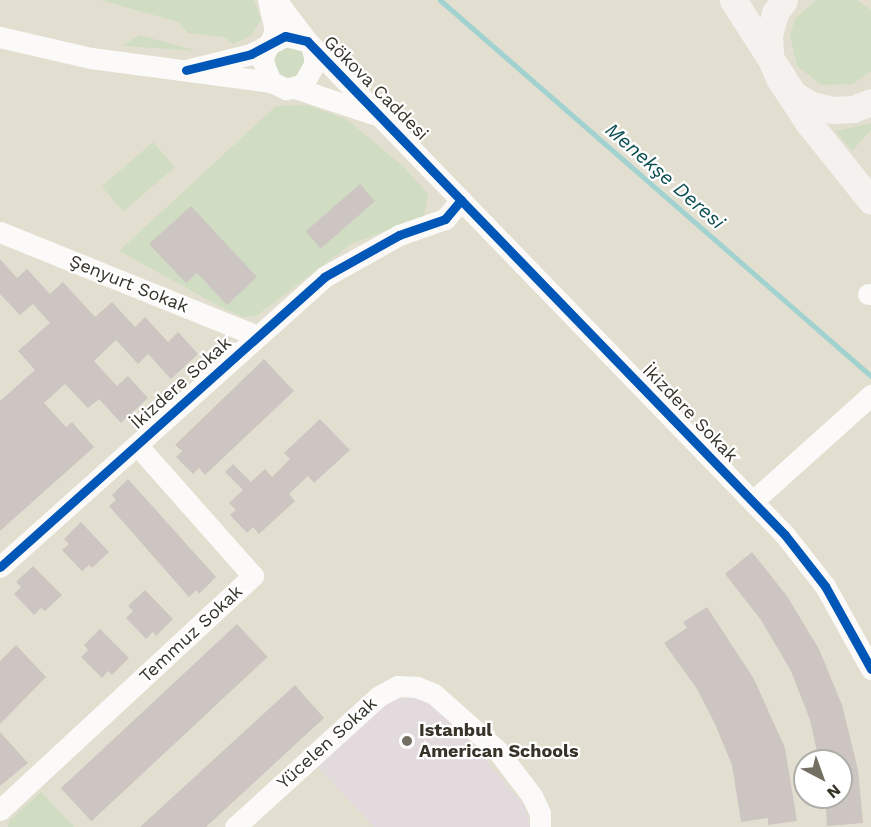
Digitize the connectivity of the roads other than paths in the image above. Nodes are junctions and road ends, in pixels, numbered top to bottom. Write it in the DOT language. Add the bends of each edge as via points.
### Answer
graph roads {
  1 [pos="268,0"];
  2 [pos="276,0"];
  3 [pos="733,0"];
  4 [pos="784,0"];
  5 [pos="0,37"];
  6 [pos="269,44"];
  7 [pos="310,44"];
  8 [pos="186,70"];
  9 [pos="779,78"];
  10 [pos="271,82"];
  11 [pos="295,88"];
  12 [pos="871,102"];
  13 [pos="379,117"];
  14 [pos="871,167"];
  15 [pos="440,178"];
  16 [pos="871,188"];
  17 [pos="460,200"];
  18 [pos="871,201"];
  19 [pos="427,225"];
  20 [pos="0,232"];
  21 [pos="490,232"];
  22 [pos="257,336"];
  23 [pos="871,395"];
  24 [pos="137,446"];
  25 [pos="790,465"];
  26 [pos="724,471"];
  27 [pos="753,501"];
  28 [pos="785,535"];
  29 [pos="0,567"];
  30 [pos="871,669"];
  31 [pos="0,810"];
  32 [pos="236,827"];
  33 [pos="540,827"];
  1 -- 6 [label="street" via="275,31"];
  2 -- 7 [label="street"];
  3 -- 9 [label="main road"];
  4 -- 9 [label="main road" via="775,13 769,35 771,57"];
  5 -- 8 [label="street, Gökova Caddesi" via="91,57"];
  6 -- 7 [label="street, Gökova Caddesi" via="285,36"];
  6 -- 8 [label="street, Gökova Caddesi" via="252,54"];
  6 -- 10 [label="street" via="262,68"];
  7 -- 11 [label="street, Gökova Caddesi" via="313,70"];
  7 -- 13 [label="street, Gökova Caddesi"];
  8 -- 10 [label="street, Gökova Caddesi"];
  9 -- 12 [label="main road" via="793,94 811,105 853,109"];
  9 -- 18 [label="main road" via="807,121"];
  10 -- 11 [label="street, Gökova Caddesi"];
  11 -- 13 [label="street, Gökova Caddesi"];
  13 -- 15 [label="street, Gökova Caddesi"];
  14 -- 16 [label="main road"];
  15 -- 17 [label="street, Gökova Caddesi"];
  15 -- 19 [label="street" via="443,203"];
  17 -- 19 [label="street, İkizdere Sokak" via="446,219"];
  17 -- 21 [label="street, İkizdere Sokak"];
  19 -- 21 [label="street"];
  19 -- 22 [label="street, İkizdere Sokak" via="355,256 324,277"];
  20 -- 22 [label="street, Şenyurt Sokak"];
  21 -- 26 [label="street, İkizdere Sokak"];
  22 -- 24 [label="street, İkizdere Sokak"];
  23 -- 25 [label="street"];
  24 -- 29 [label="street, İkizdere Sokak"];
  24 -- 31 [label="street, Temmuz Sokak" via="253,576"];
  25 -- 26 [label="street" via="753,478"];
  25 -- 27 [label="street"];
  25 -- 28 [label="street" via="776,499"];
  26 -- 27 [label="street, İkizdere Sokak"];
  27 -- 28 [label="street, İkizdere Sokak"];
  28 -- 30 [label="street, İkizdere Sokak" via="825,586"];
  32 -- 33 [label="street, Yücelen Sokak" via="378,696 398,686 417,687 434,694 496,750 532,796 540,813"];
}
